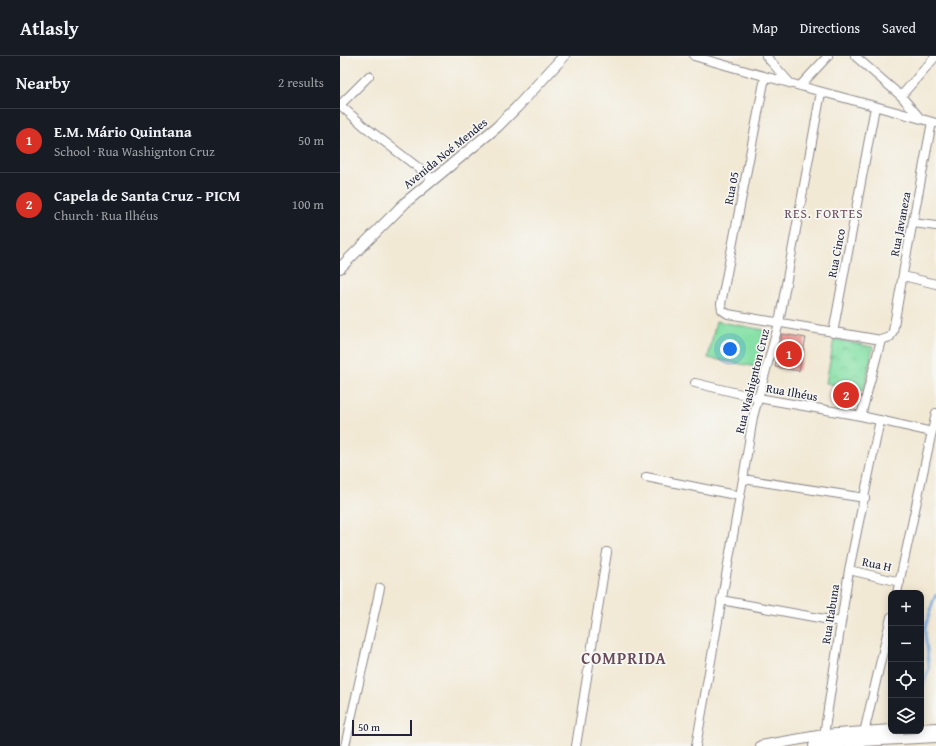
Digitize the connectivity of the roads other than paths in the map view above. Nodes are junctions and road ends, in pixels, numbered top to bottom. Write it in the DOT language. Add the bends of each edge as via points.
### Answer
graph roads {
  1 [pos="564,56"];
  2 [pos="694,56"];
  3 [pos="766,56"];
  4 [pos="828,56"];
  5 [pos="855,56"];
  6 [pos="936,56"];
  7 [pos="369,76"];
  8 [pos="764,77"];
  9 [pos="790,83"];
  10 [pos="800,86"];
  11 [pos="821,92"];
  12 [pos="901,96"];
  13 [pos="340,105"];
  14 [pos="875,107"];
  15 [pos="920,118"];
  16 [pos="934,123"];
  17 [pos="433,179"];
  18 [pos="913,222"];
  19 [pos="936,226"];
  20 [pos="340,268"];
  21 [pos="903,276"];
  22 [pos="936,284"];
  23 [pos="779,323"];
  24 [pos="833,333"];
  25 [pos="881,340"];
  26 [pos="695,383"];
  27 [pos="758,398"];
  28 [pos="936,413"];
  29 [pos="861,416"];
  30 [pos="880,420"];
  31 [pos="932,432"];
  32 [pos="646,477"];
  33 [pos="743,479"];
  34 [pos="740,496"];
  35 [pos="865,498"];
  36 [pos="607,552"];
  37 [pos="849,570"];
  38 [pos="900,582"];
  39 [pos="380,588"];
  40 [pos="898,590"];
  41 [pos="721,600"];
  42 [pos="841,622"];
  43 [pos="889,626"];
  44 [pos="924,730"];
  45 [pos="934,733"];
  46 [pos="824,735"];
  47 [pos="897,735"];
  48 [pos="863,739"];
  49 [pos="345,746"];
  50 [pos="576,746"];
  51 [pos="696,746"];
  52 [pos="761,746"];
  53 [pos="814,746"];
  1 -- 17 [label="street, Avenida Noé Mendes" via="497,127"];
  2 -- 8 [label="street"];
  3 -- 9 [label="street"];
  4 -- 10 [label="street"];
  5 -- 12 [label="street"];
  6 -- 12 [label="street"];
  7 -- 13 [label="street"];
  8 -- 9 [label="street"];
  8 -- 23 [label="street, Rua 05" via="721,304 722,310 728,314"];
  9 -- 10 [label="street"];
  10 -- 11 [label="street"];
  11 -- 14 [label="street"];
  11 -- 23 [label="street, Rua Washignton Cruz"];
  12 -- 15 [label="street"];
  13 -- 17 [label="street"];
  14 -- 15 [label="street"];
  14 -- 24 [label="street, Rua Cinco"];
  15 -- 16 [label="street"];
  16 -- 18 [label="street, Rua Javaneza"];
  17 -- 20 [label="street, Avenida Noé Mendes" via="406,202"];
  18 -- 19 [label="street"];
  18 -- 21 [label="street, Rua Javaneza"];
  21 -- 22 [label="street"];
  21 -- 25 [label="street, Rua Javaneza" via="893,331 890,336"];
  23 -- 24 [label="street"];
  23 -- 27 [label="street, Rua Washignton Cruz"];
  24 -- 25 [label="street"];
  25 -- 29 [label="street"];
  26 -- 27 [label="street, Rua Ilhéus"];
  27 -- 29 [label="street, Rua Ilhéus"];
  27 -- 33 [label="street, Rua Washignton Cruz"];
  28 -- 31 [label="street"];
  29 -- 30 [label="street, Rua Ilhéus"];
  30 -- 31 [label="street, Rua Ilhéus"];
  30 -- 35 [label="street, Rua Itabuna"];
  31 -- 38 [label="street"];
  32 -- 34 [label="street"];
  33 -- 34 [label="street, Rua Washignton Cruz"];
  33 -- 35 [label="street"];
  34 -- 41 [label="street, Rua Washignton Cruz"];
  35 -- 37 [label="street, Rua Itabuna"];
  36 -- 50 [label="street"];
  37 -- 38 [label="street, Rua H"];
  37 -- 42 [label="street, Rua Itabuna"];
  38 -- 40 [label="street"];
  39 -- 49 [label="street"];
  41 -- 42 [label="street"];
  41 -- 51 [label="street, Rua Washignton Cruz"];
  42 -- 46 [label="street, Rua Itabuna"];
  43 -- 48 [label="street"];
  44 -- 45 [label="street"];
  45 -- 47 [label="street"];
  46 -- 48 [label="street"];
  46 -- 52 [label="street"];
  47 -- 48 [label="street"];
  48 -- 53 [label="street"];
}
